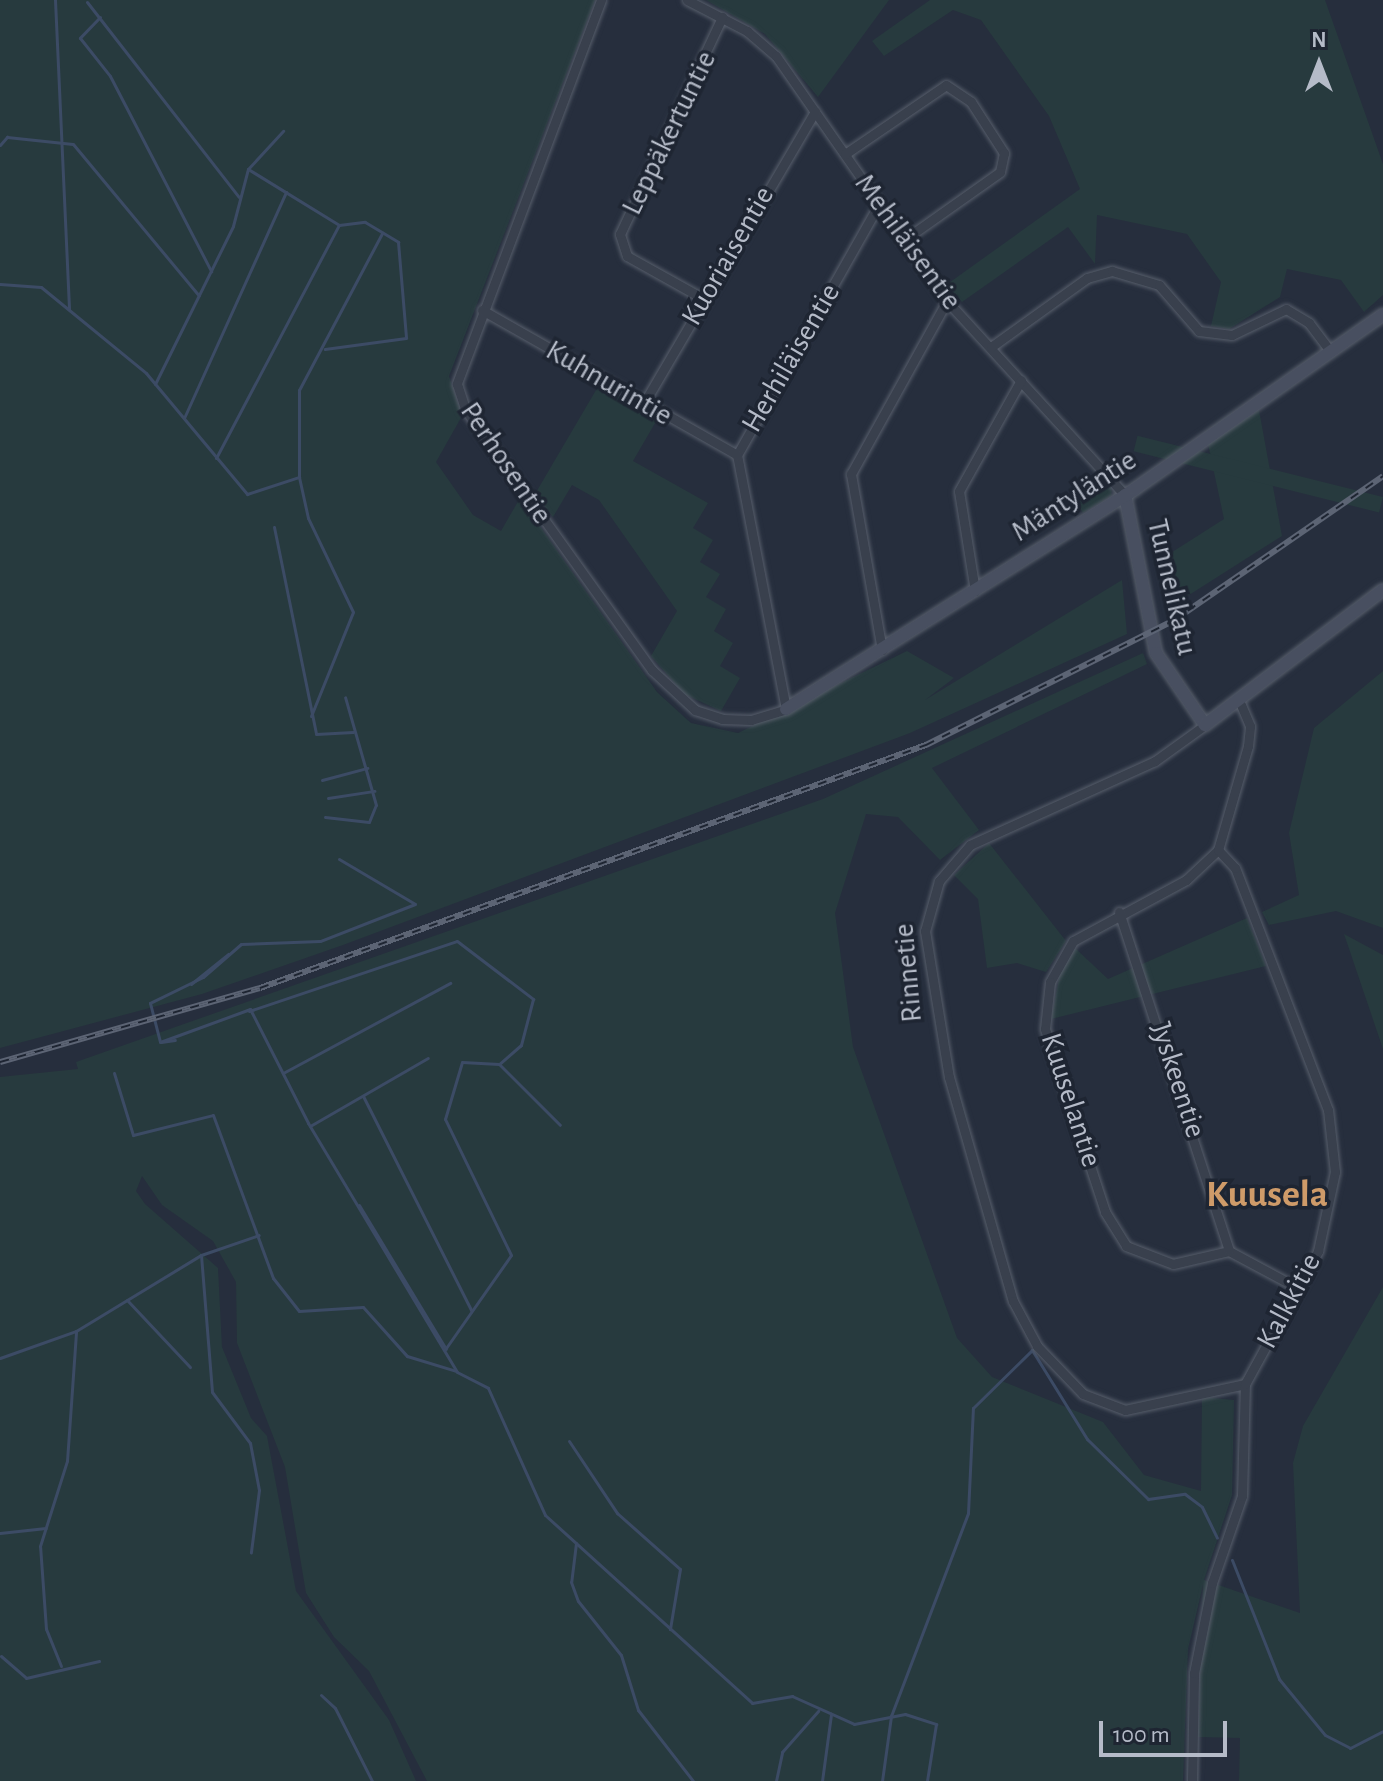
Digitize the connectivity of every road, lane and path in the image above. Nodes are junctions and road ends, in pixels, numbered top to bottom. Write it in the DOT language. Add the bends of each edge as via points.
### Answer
graph roads {
  1 [pos="601,0"];
  2 [pos="687,0"];
  3 [pos="722,17"];
  4 [pos="815,112"];
  5 [pos="845,154"];
  6 [pos="879,204"];
  7 [pos="904,240"];
  8 [pos="704,299"];
  9 [pos="947,301"];
  10 [pos="482,310"];
  11 [pos="1383,315"];
  12 [pos="991,347"];
  13 [pos="1331,352"];
  14 [pos="1021,380"];
  15 [pos="644,403"];
  16 [pos="737,455"];
  17 [pos="1125,495"];
  18 [pos="1383,590"];
  19 [pos="975,591"];
  20 [pos="882,650"];
  21 [pos="1239,700"];
  22 [pos="786,709"];
  23 [pos="1205,725"];
  24 [pos="1218,850"];
  25 [pos="1119,912"];
  26 [pos="1229,1251"];
  27 [pos="1298,1288"];
  28 [pos="1245,1384"];
  29 [pos="1192,1781"];
  1 -- 10 [label="street, Perhosentie"];
  2 -- 3 [label="street, Mehiläisentie"];
  3 -- 4 [label="street, Mehiläisentie" via="776,56"];
  3 -- 8 [label="street, Leppäkertuntie" via="620,234 627,256"];
  4 -- 5 [label="street, Mehiläisentie"];
  4 -- 8 [label="street, Kuoriaisentie"];
  5 -- 6 [label="street, Mehiläisentie"];
  5 -- 7 [label="street" via="946,85 971,102 1004,153 1000,172"];
  6 -- 7 [label="street, Mehiläisentie"];
  6 -- 16 [label="street, Herhiläisentie"];
  7 -- 9 [label="street, Mehiläisentie"];
  8 -- 15 [label="street, Kuoriaisentie"];
  9 -- 12 [label="street, Mehiläisentie"];
  9 -- 20 [label="street" via="851,474"];
  10 -- 15 [label="street, Kuhnurintie"];
  10 -- 22 [label="street, Perhosentie" via="457,384 465,409 652,670 695,710 722,719 751,720"];
  11 -- 13 [label="street, Mäntyläntie"];
  12 -- 13 [label="street" via="1087,278 1112,271 1159,285 1199,331 1232,335 1286,309 1309,323"];
  12 -- 14 [label="street, Mehiläisentie"];
  13 -- 17 [label="street, Mäntyläntie"];
  14 -- 17 [label="street, Mehiläisentie"];
  14 -- 19 [label="street" via="959,491"];
  15 -- 16 [label="street, Kuhnurintie"];
  16 -- 22 [label="street, Herhiläisentie"];
  17 -- 19 [label="street, Mäntyläntie"];
  17 -- 23 [label="street, Tunnelikatu" via="1156,653"];
  18 -- 21 [label="street, Rinnetie"];
  19 -- 20 [label="street, Mäntyläntie"];
  20 -- 22 [label="street, Mäntyläntie"];
  21 -- 23 [label="street, Rinnetie"];
  21 -- 24 [label="street" via="1250,726 1248,746"];
  23 -- 28 [label="street, Rinnetie" via="1155,761 970,845 939,881 925,931 952,1091 1013,1301 1037,1346 1083,1394 1125,1410"];
  24 -- 25 [label="street, Kuuselantie" via="1186,880"];
  24 -- 27 [label="street, Kalkkitie" via="1235,868 1262,934 1334,1142 1327,1226"];
  25 -- 26 [label="street, Jyskeentie"];
  25 -- 26 [label="street, Kuuselantie" via="1084,930 1057,965 1045,1002 1050,1047 1105,1212 1126,1246 1173,1264"];
  26 -- 27 [label="street"];
  27 -- 28 [label="street, Kalkkitie"];
  28 -- 29 [label="street, Kalkkitie" via="1242,1496 1212,1583 1194,1673"];
}
